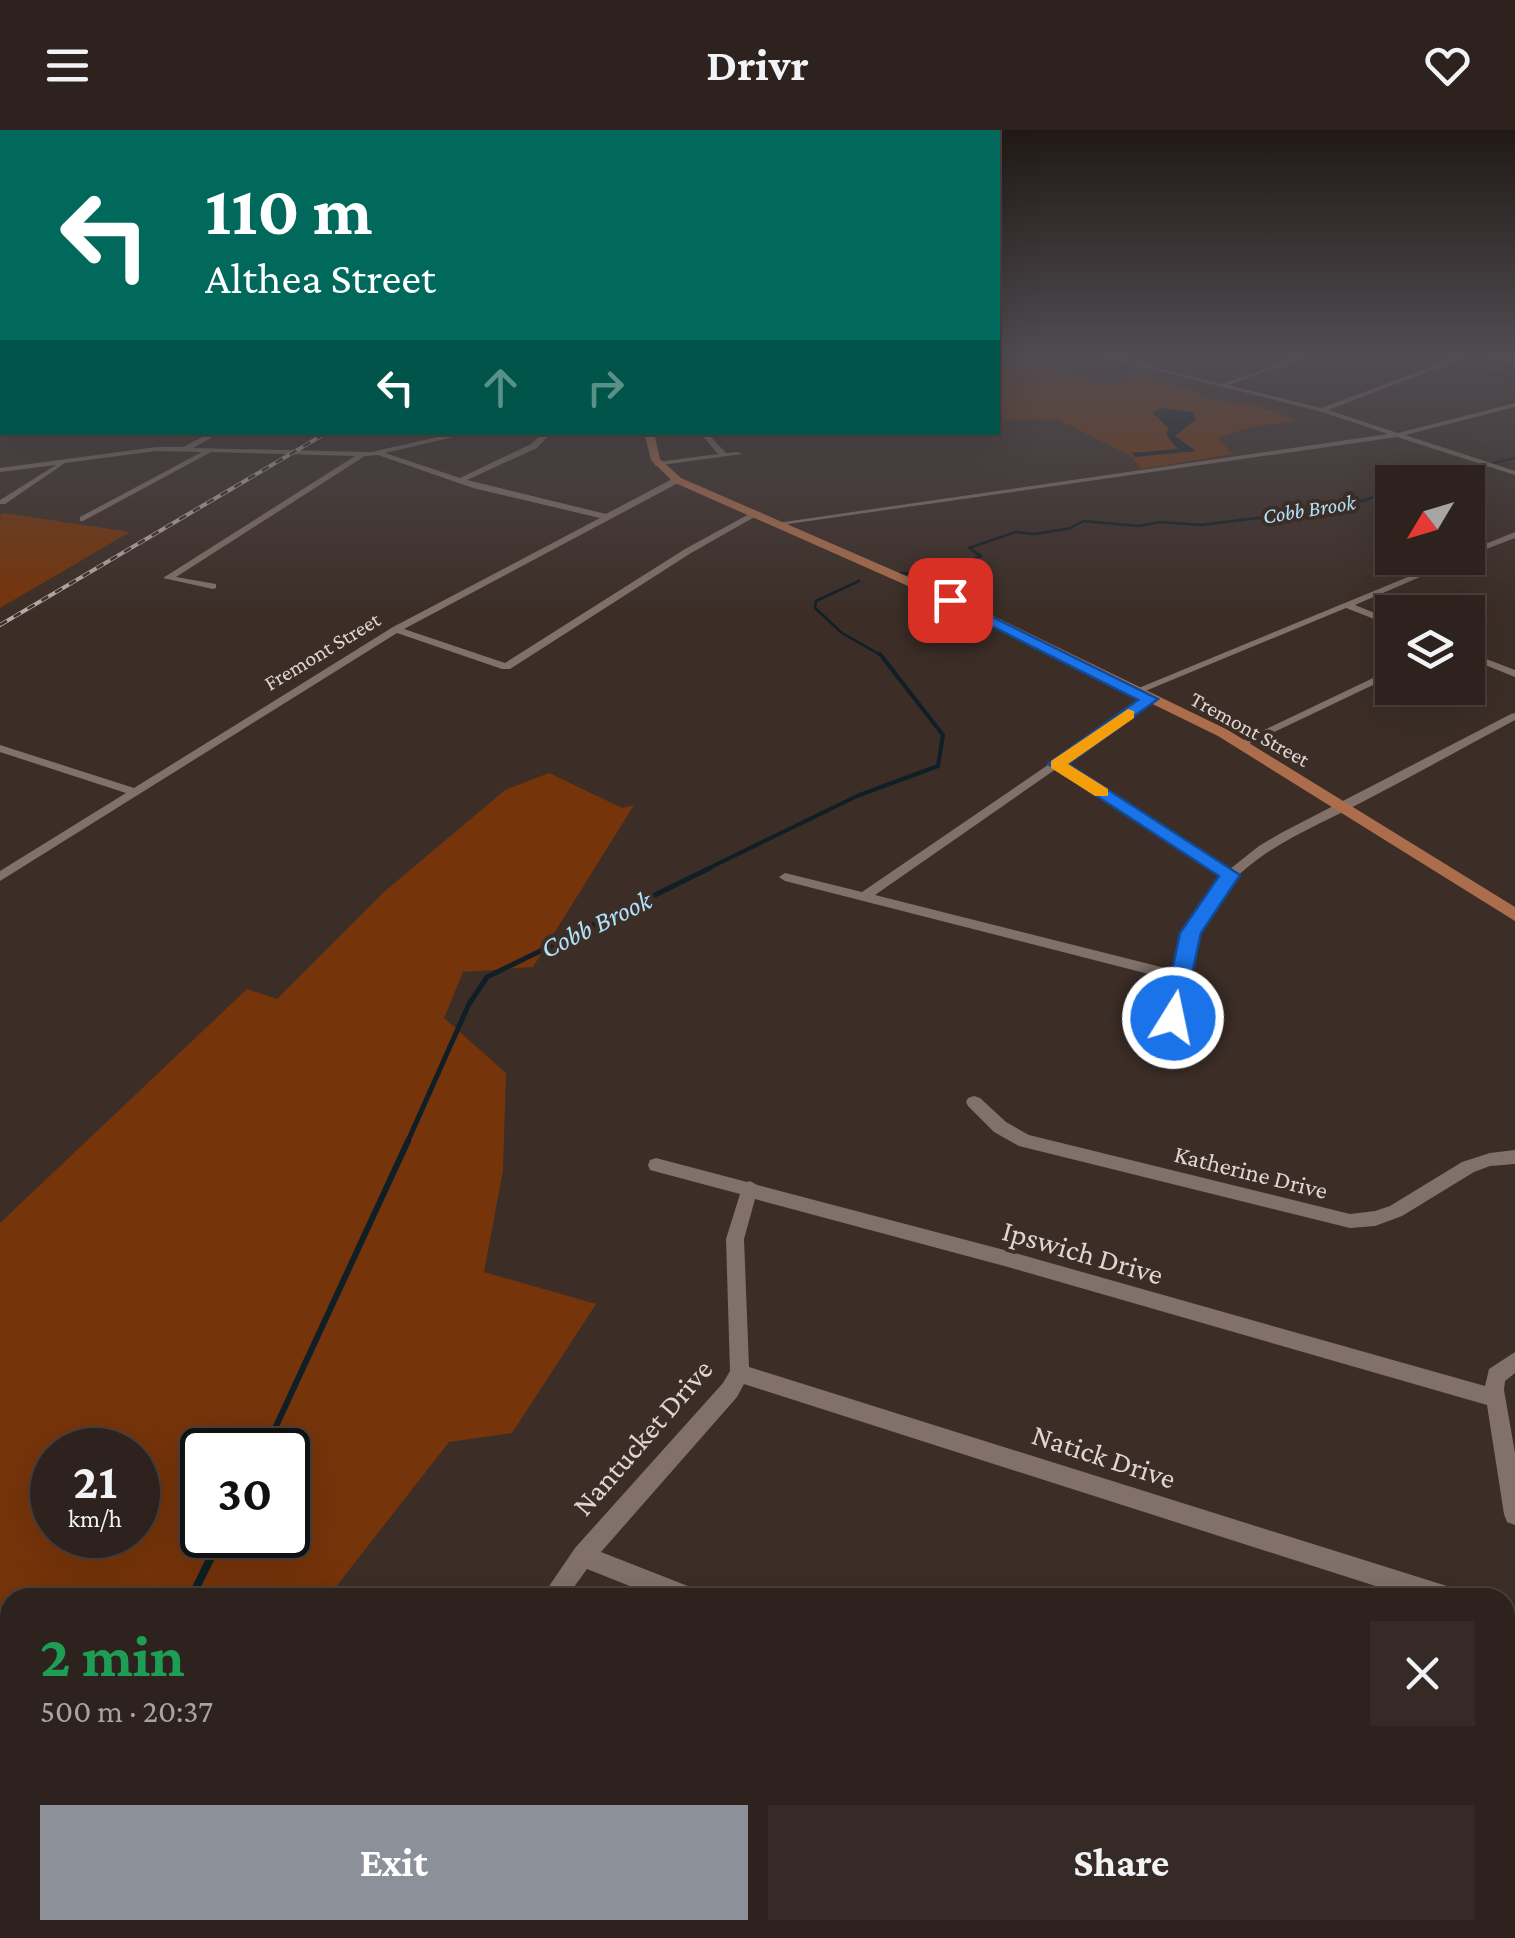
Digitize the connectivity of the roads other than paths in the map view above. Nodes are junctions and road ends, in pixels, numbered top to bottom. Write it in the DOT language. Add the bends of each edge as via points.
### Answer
graph roads {
  1 [pos="198,442"];
  2 [pos="426,442"];
  3 [pos="538,442"];
  4 [pos="648,442"];
  5 [pos="711,442"];
  6 [pos="1339,442"];
  7 [pos="1422,442"];
  8 [pos="184,449"];
  9 [pos="211,450"];
  10 [pos="379,453"];
  11 [pos="363,454"];
  12 [pos="738,454"];
  13 [pos="723,455"];
  14 [pos="68,460"];
  15 [pos="658,464"];
  16 [pos="0,470"];
  17 [pos="1515,473"];
  18 [pos="677,480"];
  19 [pos="460,481"];
  20 [pos="2,502"];
  21 [pos="754,515"];
  22 [pos="603,516"];
  23 [pos="84,519"];
  24 [pos="774,524"];
  25 [pos="1515,535"];
  26 [pos="1485,547"];
  27 [pos="1418,575"];
  28 [pos="213,586"];
  29 [pos="1347,604"];
  30 [pos="1375,616"];
  31 [pos="396,628"];
  32 [pos="1485,661"];
  33 [pos="1515,674"];
  34 [pos="1375,680"];
  35 [pos="1134,692"];
  36 [pos="1150,699"];
  37 [pos="1515,716"];
  38 [pos="1243,743"];
  39 [pos="0,748"];
  40 [pos="1057,764"];
  41 [pos="132,791"];
  42 [pos="1344,806"];
  43 [pos="1230,875"];
  44 [pos="0,877"];
  45 [pos="785,877"];
  46 [pos="865,896"];
  47 [pos="1515,914"];
  48 [pos="1180,977"];
  49 [pos="1173,1018"];
  50 [pos="974,1102"];
  51 [pos="1515,1158"];
  52 [pos="656,1165"];
  53 [pos="750,1188"];
  54 [pos="1515,1361"];
  55 [pos="740,1372"];
  56 [pos="1494,1398"];
  57 [pos="1515,1514"];
  58 [pos="583,1556"];
  59 [pos="559,1588"];
  60 [pos="665,1588"];
  61 [pos="1419,1588"];
  1 -- 8 [label="street"];
  2 -- 10 [label="street"];
  3 -- 19 [label="street"];
  4 -- 15 [label="main road"];
  5 -- 13 [label="street"];
  6 -- 24 [label="street"];
  7 -- 17 [label="street"];
  8 -- 9 [label="street"];
  8 -- 14 [label="street"];
  9 -- 11 [label="street"];
  9 -- 23 [label="street"];
  10 -- 11 [label="street"];
  10 -- 19 [label="street"];
  11 -- 28 [label="street" via="168,578"];
  12 -- 13 [label="street"];
  13 -- 15 [label="street"];
  14 -- 16 [label="street"];
  14 -- 20 [label="street"];
  15 -- 18 [label="main road, Tremont Street"];
  18 -- 21 [label="main road, Tremont Street"];
  18 -- 22 [label="street, Fremont Street"];
  19 -- 22 [label="street"];
  21 -- 24 [label="main road, Tremont Street"];
  21 -- 31 [label="street" via="506,667"];
  22 -- 31 [label="street, Fremont Street"];
  24 -- 35 [label="main road, Tremont Street" via="946,598"];
  25 -- 26 [label="street"];
  27 -- 29 [label="street"];
  29 -- 30 [label="street"];
  29 -- 35 [label="street"];
  31 -- 41 [label="street, Fremont Street"];
  32 -- 33 [label="street"];
  34 -- 38 [label="street"];
  35 -- 36 [label="main road, Tremont Street"];
  36 -- 38 [label="main road, Tremont Street"];
  36 -- 40 [label="street"];
  37 -- 42 [label="street"];
  38 -- 42 [label="main road, Tremont Street"];
  39 -- 41 [label="street"];
  40 -- 43 [label="street"];
  40 -- 46 [label="street"];
  41 -- 44 [label="street, Fremont Street"];
  42 -- 43 [label="street" via="1276,838"];
  42 -- 47 [label="main road, Tremont Street"];
  43 -- 48 [label="street" via="1190,933"];
  45 -- 46 [label="street"];
  46 -- 48 [label="street"];
  48 -- 49 [label="street"];
  50 -- 51 [label="street, Katherine Drive" via="1025,1140 1350,1222 1400,1212 1472,1163"];
  52 -- 53 [label="street, Ipswich Drive"];
  53 -- 55 [label="street, Nantucket Drive" via="735,1239"];
  53 -- 56 [label="street, Ipswich Drive"];
  54 -- 56 [label="street" via="1496,1376"];
  55 -- 58 [label="street, Nantucket Drive"];
  55 -- 61 [label="street, Natick Drive"];
  56 -- 57 [label="street"];
  58 -- 59 [label="street, Nantucket Drive"];
  58 -- 60 [label="street"];
}
